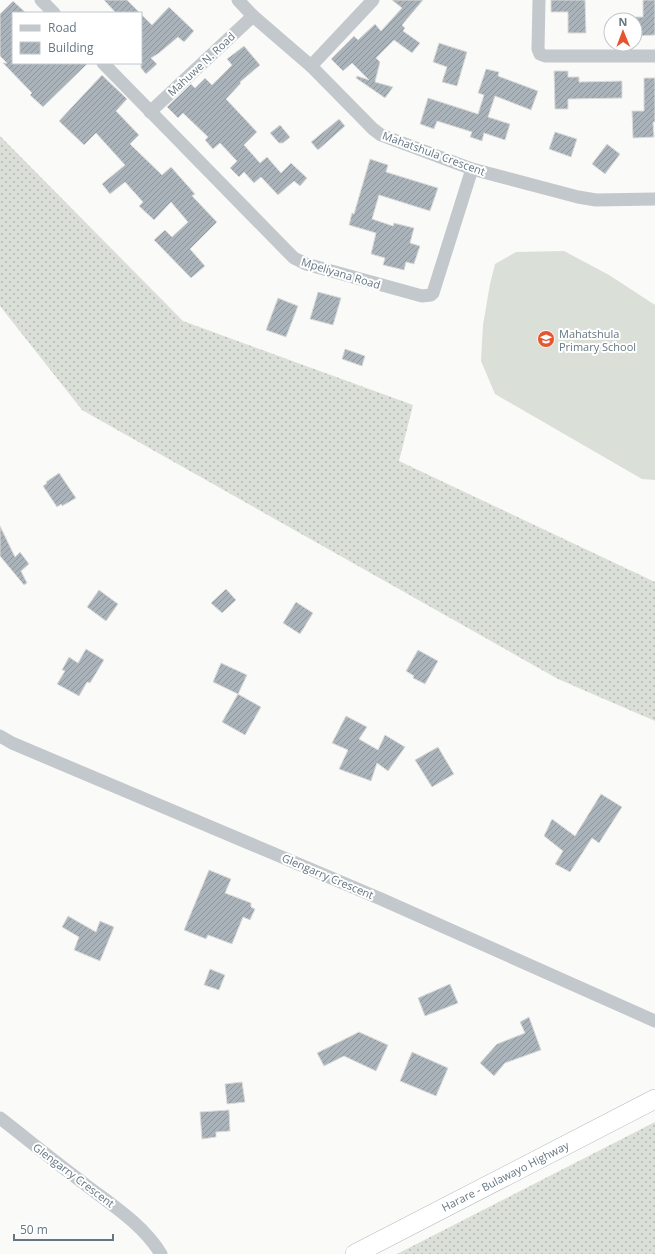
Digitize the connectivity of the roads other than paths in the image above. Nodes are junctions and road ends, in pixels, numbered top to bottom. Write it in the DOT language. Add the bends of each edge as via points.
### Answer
graph roads {
  1 [pos="42,0"];
  2 [pos="238,0"];
  3 [pos="373,0"];
  4 [pos="539,0"];
  5 [pos="53,12"];
  6 [pos="253,16"];
  7 [pos="655,56"];
  8 [pos="104,64"];
  9 [pos="311,66"];
  10 [pos="150,112"];
  11 [pos="472,169"];
  12 [pos="655,199"];
  13 [pos="0,736"];
  14 [pos="655,1021"];
  15 [pos="655,1099"];
  16 [pos="0,1118"];
  17 [pos="161,1254"];
  18 [pos="355,1254"];
  1 -- 5 [label="street"];
  2 -- 6 [label="street, Mahatshula Crescent"];
  3 -- 9 [label="street"];
  4 -- 7 [label="street" via="540,54"];
  6 -- 9 [label="street, Mahatshula Crescent"];
  6 -- 10 [label="street, Mahuwe N. Road"];
  8 -- 10 [label="street, Mpeliyana Road"];
  9 -- 11 [label="street, Mahatshula Crescent" via="381,135"];
  10 -- 11 [label="street, Mpeliyana Road" via="294,258 306,264 422,296 428,296 433,292"];
  11 -- 12 [label="street, Mahatshula Crescent" via="587,199"];
  13 -- 14 [label="street, Glengarry Crescent" via="381,899"];
  15 -- 18 [label="highway, Harare - Bulawayo Highway"];
  16 -- 17 [label="street, Glengarry Crescent" via="117,1208 144,1232"];
}
